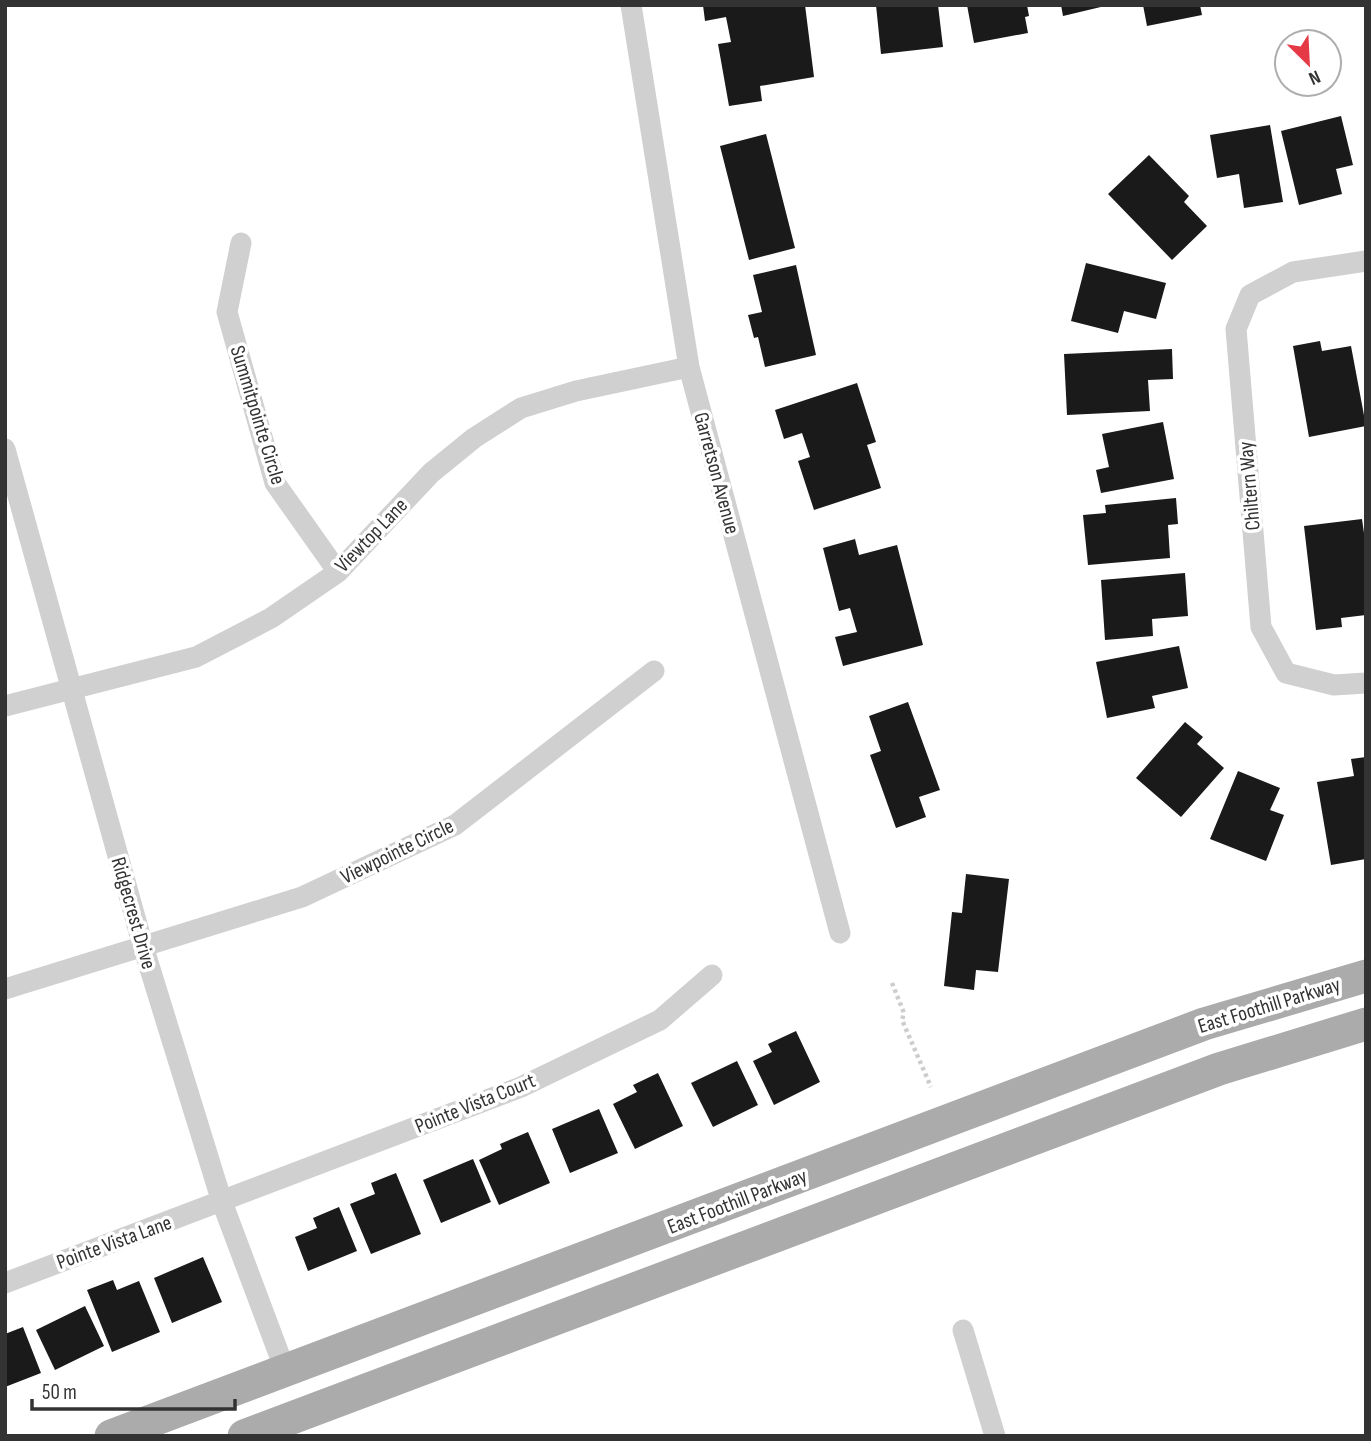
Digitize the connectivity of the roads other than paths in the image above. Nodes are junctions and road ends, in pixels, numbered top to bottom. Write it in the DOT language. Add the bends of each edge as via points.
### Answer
graph roads {
  1 [pos="631,5"];
  2 [pos="241,243"];
  3 [pos="1366,261"];
  4 [pos="689,367"];
  5 [pos="5,449"];
  6 [pos="338,572"];
  7 [pos="654,671"];
  8 [pos="1366,683"];
  9 [pos="71,691"];
  10 [pos="5,706"];
  11 [pos="840,933"];
  12 [pos="143,946"];
  13 [pos="712,975"];
  14 [pos="1366,976"];
  15 [pos="5,989"];
  16 [pos="1366,1024"];
  17 [pos="222,1202"];
  18 [pos="5,1283"];
  19 [pos="963,1330"];
  20 [pos="285,1370"];
  21 [pos="111,1436"];
  22 [pos="244,1436"];
  23 [pos="995,1436"];
  1 -- 4 [label="street, Garretson Avenue"];
  2 -- 6 [label="street, Summitpointe Circle" via="227,312 275,483"];
  3 -- 8 [label="street, Chiltern Way" via="1293,272 1250,295 1236,329 1261,627 1286,673 1334,685"];
  4 -- 6 [label="street, Viewtop Lane" via="521,408 431,473"];
  4 -- 11 [label="street, Garretson Avenue"];
  5 -- 9 [label="street, Ridgecrest Drive"];
  6 -- 9 [label="street, Viewtop Lane" via="271,618 196,657"];
  7 -- 12 [label="street, Viewpointe Circle" via="455,825 302,898"];
  9 -- 10 [label="street, Viewtop Lane"];
  9 -- 12 [label="street, Ridgecrest Drive"];
  12 -- 15 [label="street, Viewpointe Circle"];
  12 -- 17 [label="street, Ridgecrest Drive"];
  13 -- 17 [label="street, Pointe Vista Court" via="660,1020 521,1087"];
  14 -- 20 [label="main road, East Foothill Parkway" via="1204,1024"];
  16 -- 22 [label="main road" via="1219,1069"];
  17 -- 18 [label="street, Pointe Vista Lane"];
  17 -- 20 [label="street, Ridgecrest Drive"];
  19 -- 23 [label="street"];
  20 -- 21 [label="main road, East Foothill Parkway"];
}
